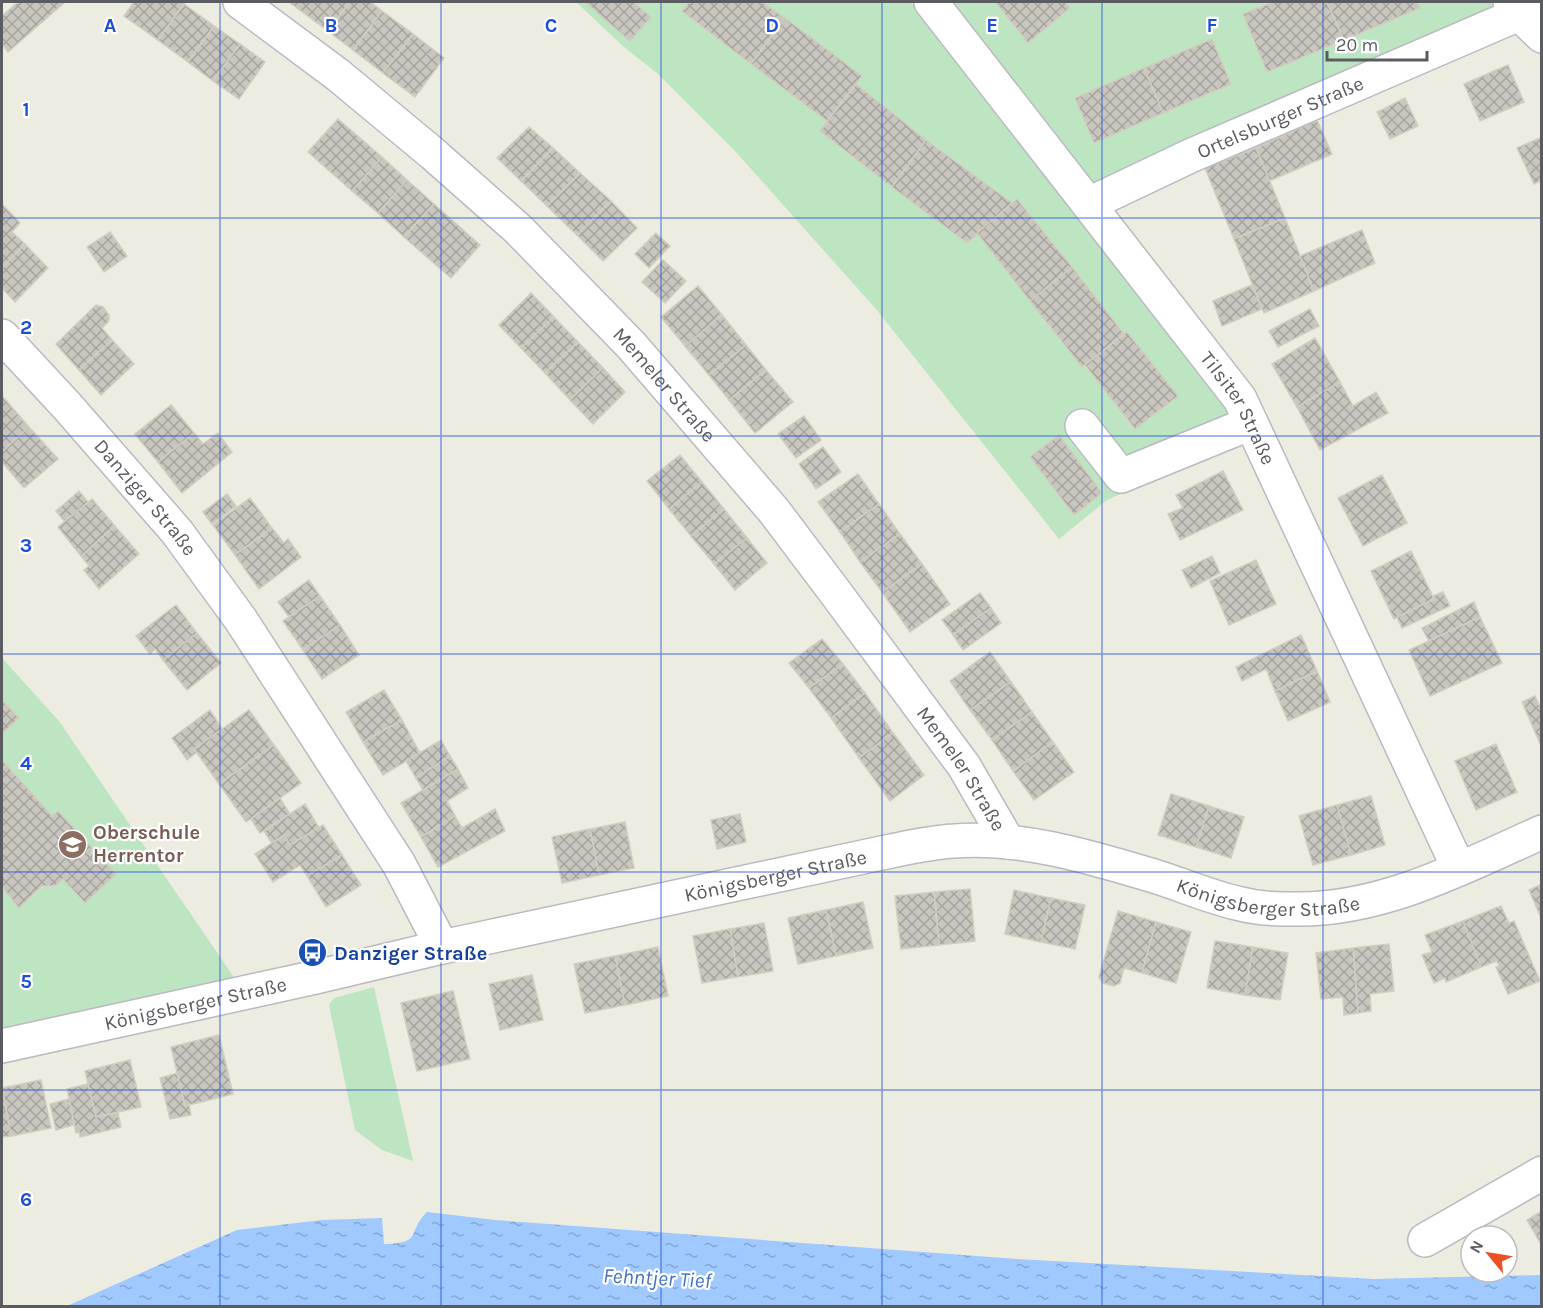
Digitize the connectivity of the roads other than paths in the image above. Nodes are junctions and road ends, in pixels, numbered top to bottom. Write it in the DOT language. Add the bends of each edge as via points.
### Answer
graph roads {
  1 [pos="240,2"];
  2 [pos="931,2"];
  3 [pos="1527,13"];
  4 [pos="1089,204"];
  5 [pos="2,336"];
  6 [pos="1251,423"];
  7 [pos="1082,426"];
  8 [pos="1542,832"];
  9 [pos="1008,842"];
  10 [pos="1459,869"];
  11 [pos="442,947"];
  12 [pos="2,1046"];
  13 [pos="1542,1173"];
  14 [pos="1425,1240"];
  1 -- 9 [label="street, Memeler Straße" via="388,115 475,190 631,345 774,511 964,766"];
  2 -- 4 [label="street, Tilsiter Straße"];
  3 -- 4 [label="street, Ortelsburger Straße" via="1181,160"];
  4 -- 6 [label="street, Tilsiter Straße" via="1240,399"];
  5 -- 11 [label="street, Danziger Straße" via="177,532 241,620 399,864"];
  6 -- 7 [label="street" via="1121,476"];
  6 -- 10 [label="street, Tilsiter Straße"];
  8 -- 10 [label="street, Königsberger Straße"];
  9 -- 10 [label="street, Königsberger Straße" via="1074,854 1243,905 1271,908 1357,903"];
  9 -- 11 [label="street, Königsberger Straße" via="952,841 891,851"];
  11 -- 12 [label="street, Königsberger Straße"];
  13 -- 14 [label="street"];
}
